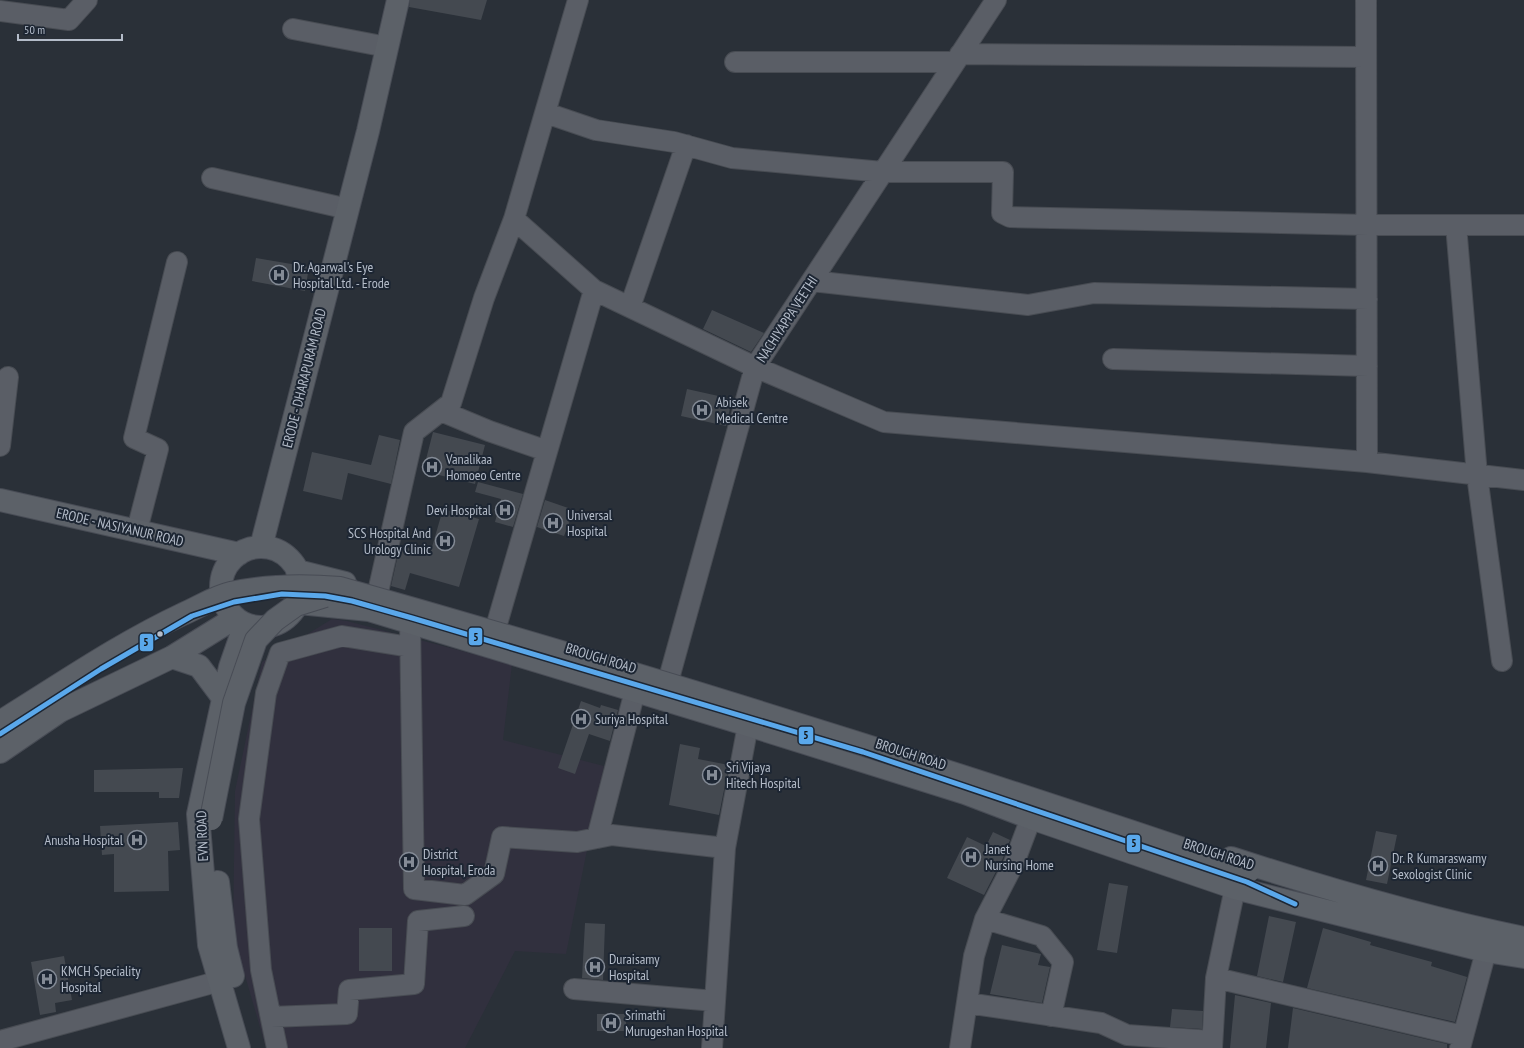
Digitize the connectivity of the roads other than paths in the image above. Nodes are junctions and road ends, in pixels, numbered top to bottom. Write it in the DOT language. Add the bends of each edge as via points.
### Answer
graph roads {
  1 [pos="87,0"];
  2 [pos="398,0"];
  3 [pos="578,0"];
  4 [pos="996,0"];
  5 [pos="1366,0"];
  6 [pos="0,11"];
  7 [pos="293,29"];
  8 [pos="387,47"];
  9 [pos="1366,56"];
  10 [pos="958,58"];
  11 [pos="735,62"];
  12 [pos="546,113"];
  13 [pos="686,145"];
  14 [pos="883,172"];
  15 [pos="212,178"];
  16 [pos="348,209"];
  17 [pos="514,219"];
  18 [pos="1367,225"];
  19 [pos="1456,225"];
  20 [pos="1524,225"];
  21 [pos="177,262"];
  22 [pos="812,281"];
  23 [pos="594,290"];
  24 [pos="1367,299"];
  25 [pos="630,307"];
  26 [pos="1113,359"];
  27 [pos="1367,366"];
  28 [pos="755,367"];
  29 [pos="8,377"];
  30 [pos="441,411"];
  31 [pos="0,446"];
  32 [pos="547,451"];
  33 [pos="1367,462"];
  34 [pos="1477,475"];
  35 [pos="1524,480"];
  36 [pos="0,500"];
  37 [pos="137,530"];
  38 [pos="261,547"];
  39 [pos="239,554"];
  40 [pos="297,571"];
  41 [pos="221,592"];
  42 [pos="378,592"];
  43 [pos="325,596"];
  44 [pos="298,603"];
  45 [pos="240,621"];
  46 [pos="410,622"];
  47 [pos="496,627"];
  48 [pos="410,647"];
  49 [pos="172,657"];
  50 [pos="1502,661"];
  51 [pos="669,678"];
  52 [pos="635,691"];
  53 [pos="223,698"];
  54 [pos="664,700"];
  55 [pos="0,713"];
  56 [pos="0,722"];
  57 [pos="748,725"];
  58 [pos="0,734"];
  59 [pos="0,752"];
  60 [pos="1031,818"];
  61 [pos="597,838"];
  62 [pos="724,848"];
  63 [pos="1296,879"];
  64 [pos="1243,880"];
  65 [pos="464,916"];
  66 [pos="985,919"];
  67 [pos="1524,938"];
  68 [pos="1486,951"];
  69 [pos="1524,957"];
  70 [pos="1216,978"];
  71 [pos="220,981"];
  72 [pos="574,988"];
  73 [pos="715,1001"];
  74 [pos="967,1003"];
  75 [pos="1051,1016"];
  76 [pos="270,1017"];
  77 [pos="0,1040"];
  78 [pos="1126,1041"];
  79 [pos="1462,1042"];
  80 [pos="1212,1044"];
  81 [pos="239,1048"];
  82 [pos="252,1048"];
  83 [pos="277,1048"];
  84 [pos="712,1048"];
  85 [pos="960,1048"];
  1 -- 6 [label="street" via="69,20"];
  2 -- 8 [label="main road, ERODE - DHARAPURAM ROAD"];
  3 -- 12 [label="street"];
  4 -- 10 [label="street, NACHIYAPPA VEETHI"];
  5 -- 9 [label="street"];
  7 -- 8 [label="street"];
  8 -- 16 [label="main road, ERODE - DHARAPURAM ROAD"];
  9 -- 10 [label="street"];
  9 -- 18 [label="street"];
  10 -- 11 [label="street"];
  10 -- 14 [label="street, NACHIYAPPA VEETHI"];
  12 -- 13 [label="street" via="596,130"];
  12 -- 17 [label="street"];
  13 -- 14 [label="street" via="732,158"];
  13 -- 25 [label="street"];
  14 -- 18 [label="street" via="1003,172 1002,213 1010,217"];
  14 -- 22 [label="street, NACHIYAPPA VEETHI"];
  15 -- 16 [label="street"];
  16 -- 38 [label="main road, ERODE - DHARAPURAM ROAD"];
  17 -- 23 [label="street"];
  17 -- 30 [label="street" via="484,298 451,403"];
  18 -- 19 [label="street"];
  18 -- 24 [label="street"];
  19 -- 20 [label="street"];
  19 -- 34 [label="street"];
  21 -- 37 [label="street" via="134,438 158,449"];
  22 -- 24 [label="street" via="1028,305 1094,293"];
  22 -- 28 [label="street, NACHIYAPPA VEETHI"];
  23 -- 25 [label="street"];
  23 -- 32 [label="street"];
  24 -- 27 [label="street"];
  25 -- 28 [label="street"];
  26 -- 27 [label="street"];
  27 -- 33 [label="street"];
  28 -- 33 [label="street" via="884,422"];
  28 -- 51 [label="street, NACHIYAPPA VEETHI"];
  29 -- 31 [label="street"];
  30 -- 32 [label="street"];
  30 -- 42 [label="street" via="414,432"];
  32 -- 47 [label="street"];
  33 -- 34 [label="street"];
  34 -- 35 [label="street"];
  34 -- 50 [label="street"];
  36 -- 37 [label="main road, ERODE - NASIYANUR ROAD"];
  37 -- 39 [label="main road, ERODE - NASIYANUR ROAD"];
  38 -- 39 [label="main road"];
  38 -- 40 [label="main road" via="278,552 290,560"];
  39 -- 41 [label="main road" via="230,562 224,573"];
  40 -- 42 [label="main road, BROUGH ROAD"];
  40 -- 44 [label="main road" via="301,584"];
  41 -- 45 [label="main road" via="226,608"];
  41 -- 55 [label="main road" via="162,615"];
  42 -- 47 [label="main road, BROUGH ROAD"];
  43 -- 58 [label="main road" via="282,594 234,602 192,616"];
  43 -- 64 [label="main road" via="412,618 864,752"];
  43 -- 82 [label="main road, bridge" via="296,605 275,620 256,640 234,702 211,819 226,948"];
  44 -- 45 [label="main road" via="284,620 272,626 258,627"];
  44 -- 46 [label="main road, BROUGH ROAD" via="369,610"];
  45 -- 49 [label="main road"];
  45 -- 53 [label="main road, EVN ROAD"];
  46 -- 48 [label="street"];
  46 -- 52 [label="main road, BROUGH ROAD"];
  47 -- 51 [label="main road, BROUGH ROAD"];
  48 -- 61 [label="street" via="414,889 465,895 494,874 502,837 577,842"];
  48 -- 76 [label="street" via="342,636 280,653 266,693 249,819 261,970"];
  49 -- 53 [label="main road" via="199,666"];
  49 -- 59 [label="main road" via="60,711"];
  51 -- 54 [label="street, NACHIYAPPA VEETHI"];
  51 -- 63 [label="main road, BROUGH ROAD"];
  52 -- 54 [label="main road, BROUGH ROAD"];
  52 -- 61 [label="street"];
  53 -- 71 [label="main road, EVN ROAD" via="198,814 209,945"];
  54 -- 57 [label="main road, BROUGH ROAD"];
  56 -- 64 [label="main road, bridge" via="149,630 211,601 230,594 268,587 305,585 340,588 702,694 1093,818"];
  57 -- 60 [label="main road, BROUGH ROAD" via="965,793"];
  57 -- 62 [label="street"];
  60 -- 64 [label="main road, BROUGH ROAD"];
  60 -- 66 [label="street" via="1014,863"];
  61 -- 62 [label="street" via="612,835"];
  62 -- 73 [label="street"];
  63 -- 64 [label="main road"];
  63 -- 67 [label="main road, BROUGH ROAD" via="1475,928"];
  64 -- 68 [label="main road" via="1295,904"];
  64 -- 70 [label="street"];
  65 -- 76 [label="street" via="418,920 414,984 349,990 347,1014"];
  66 -- 74 [label="street" via="974,956"];
  66 -- 75 [label="street" via="1042,936 1063,962"];
  68 -- 69 [label="main road"];
  68 -- 79 [label="street"];
  70 -- 79 [label="street"];
  70 -- 80 [label="street"];
  71 -- 77 [label="street"];
  71 -- 81 [label="main road, EVN ROAD"];
  72 -- 73 [label="street"];
  73 -- 84 [label="street"];
  74 -- 75 [label="street"];
  74 -- 85 [label="street"];
  75 -- 78 [label="street" via="1100,1023"];
  76 -- 83 [label="street"];
  78 -- 80 [label="street"];
}
